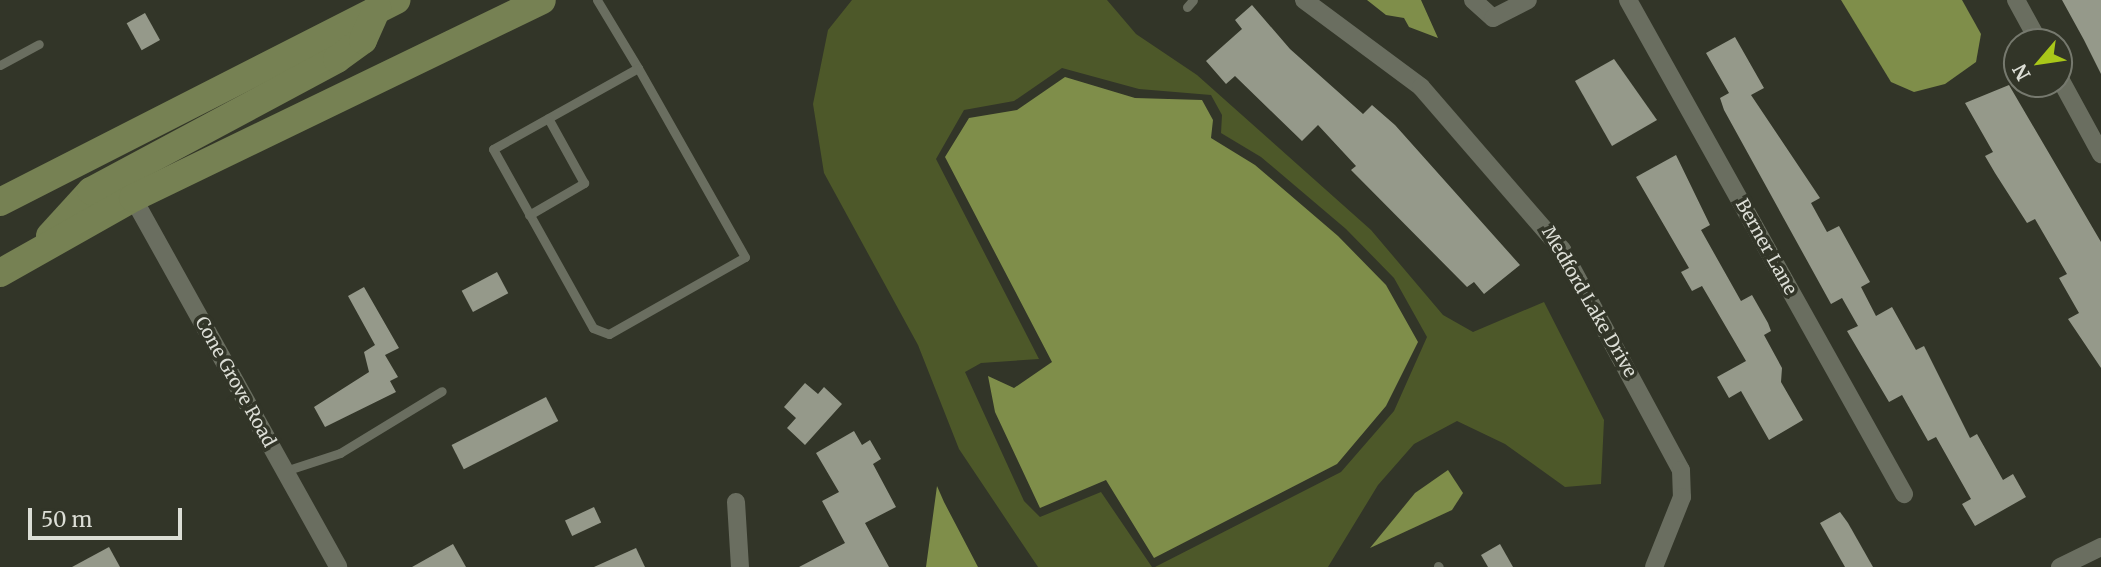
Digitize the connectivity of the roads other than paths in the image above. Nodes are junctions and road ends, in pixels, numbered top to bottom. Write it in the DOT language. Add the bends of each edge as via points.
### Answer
graph roads {
  1 [pos="542,0"];
  2 [pos="597,0"];
  3 [pos="1304,0"];
  4 [pos="1473,0"];
  5 [pos="1528,0"];
  6 [pos="1628,0"];
  7 [pos="2016,0"];
  8 [pos="382,3"];
  9 [pos="2031,28"];
  10 [pos="38,44"];
  11 [pos="0,65"];
  12 [pos="638,68"];
  13 [pos="2070,98"];
  14 [pos="548,118"];
  15 [pos="2101,154"];
  16 [pos="133,198"];
  17 [pos="0,202"];
  18 [pos="529,215"];
  19 [pos="34,254"];
  20 [pos="0,273"];
  21 [pos="442,391"];
  22 [pos="285,471"];
  23 [pos="1903,495"];
  24 [pos="736,502"];
  25 [pos="2101,547"];
  26 [pos="338,567"];
  27 [pos="740,567"];
  28 [pos="1654,567"];
  29 [pos="2060,567"];
  1 -- 16 [label="main road"];
  2 -- 12 [label="lane"];
  3 -- 28 [label="street, Medford Lake Drive" via="1421,87 1562,250 1681,470 1682,497"];
  4 -- 5 [label="street" via="1493,18"];
  6 -- 23 [label="street, Berner Lane"];
  7 -- 9 [label="street"];
  8 -- 17 [label="main road"];
  8 -- 19 [label="main road" via="363,40 337,59 91,191"];
  10 -- 11 [label="lane"];
  12 -- 14 [label="lane"];
  12 -- 18 [label="lane" via="745,257 609,334 593,328"];
  13 -- 15 [label="street"];
  14 -- 18 [label="lane" via="584,183"];
  14 -- 18 [label="lane" via="493,149"];
  16 -- 19 [label="main road"];
  16 -- 22 [label="street, Cone Grove Road"];
  19 -- 20 [label="main road"];
  21 -- 22 [label="lane" via="340,453"];
  22 -- 26 [label="street, Cone Grove Road"];
  24 -- 27 [label="street"];
  25 -- 29 [label="street"];
}
